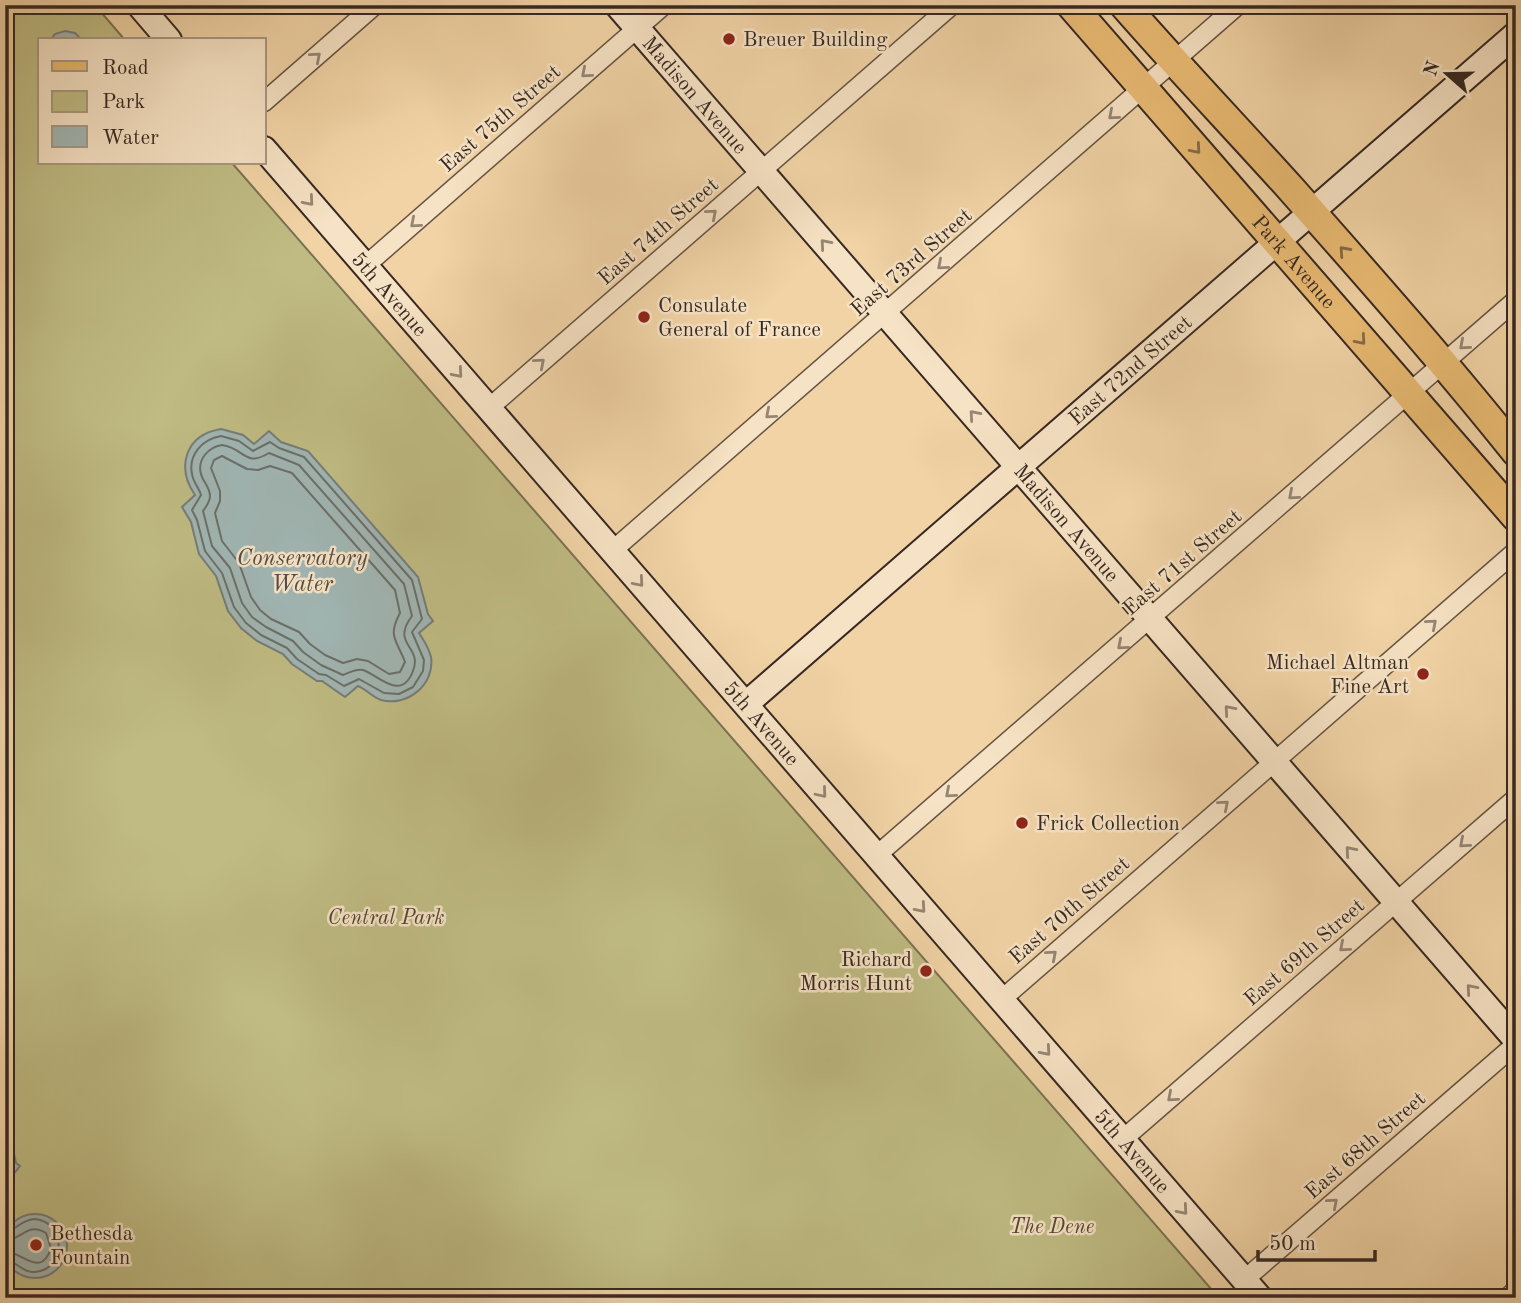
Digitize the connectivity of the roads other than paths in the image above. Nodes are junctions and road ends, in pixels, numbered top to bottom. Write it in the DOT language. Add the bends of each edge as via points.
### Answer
graph roads {
  1 [pos="139,5"];
  2 [pos="375,5"];
  3 [pos="617,5"];
  4 [pos="664,5"];
  5 [pos="952,5"];
  6 [pos="1071,5"];
  7 [pos="1124,5"];
  8 [pos="1238,5"];
  9 [pos="637,28"];
  10 [pos="1516,34"];
  11 [pos="167,38"];
  12 [pos="1173,62"];
  13 [pos="1143,88"];
  14 [pos="266,100"];
  15 [pos="266,151"];
  16 [pos="761,171"];
  17 [pos="1310,212"];
  18 [pos="1276,242"];
  19 [pos="365,266"];
  20 [pos="1516,300"];
  21 [pos="886,314"];
  22 [pos="1443,363"];
  23 [pos="1408,394"];
  24 [pos="489,408"];
  25 [pos="1516,452"];
  26 [pos="1018,467"];
  27 [pos="1516,517"];
  28 [pos="612,551"];
  29 [pos="1516,551"];
  30 [pos="1151,619"];
  31 [pos="746,704"];
  32 [pos="1273,762"];
  33 [pos="1516,798"];
  34 [pos="877,856"];
  35 [pos="1395,903"];
  36 [pos="1001,1000"];
  37 [pos="1516,1042"];
  38 [pos="1122,1140"];
  39 [pos="1252,1289"];
  40 [pos="1516,1290"];
  41 [pos="1507,1298"];
  1 -- 11 [label="main road"];
  14 -- 2 [label="street, one-way"];
  3 -- 9 [label="main road, Madison Avenue"];
  4 -- 9 [label="street, East 75th Street"];
  5 -- 16 [label="street, East 74th Street"];
  6 -- 13 [label="main road, Park Avenue"];
  7 -- 12 [label="main road"];
  8 -- 12 [label="street, East 73rd Street"];
  9 -- 16 [label="main road, Madison Avenue"];
  9 -- 19 [label="street, East 75th Street, one-way"];
  10 -- 17 [label="main road, East 72nd Street"];
  12 -- 13 [label="street, East 73rd Street"];
  12 -- 17 [label="main road"];
  13 -- 18 [label="main road, Park Avenue, one-way"];
  13 -- 21 [label="street, East 73rd Street, one-way"];
  15 -- 19 [label="main road, 5th Avenue, one-way"];
  21 -- 16 [label="main road, Madison Avenue, one-way"];
  24 -- 16 [label="street, East 74th Street, one-way"];
  17 -- 18 [label="main road, East 72nd Street"];
  22 -- 17 [label="main road, one-way"];
  18 -- 23 [label="main road, Park Avenue, one-way"];
  18 -- 26 [label="main road, East 72nd Street"];
  19 -- 24 [label="main road, 5th Avenue, one-way"];
  20 -- 22 [label="street, East 71st Street, one-way"];
  26 -- 21 [label="main road, Madison Avenue, one-way"];
  21 -- 28 [label="street, East 73rd Street, one-way"];
  22 -- 23 [label="street, East 71st Street"];
  22 -- 25 [label="main road"];
  23 -- 27 [label="main road, Park Avenue"];
  23 -- 30 [label="street, East 71st Street, one-way"];
  24 -- 28 [label="main road, 5th Avenue"];
  26 -- 30 [label="main road, Madison Avenue"];
  26 -- 31 [label="main road, East 72nd Street"];
  28 -- 31 [label="main road, 5th Avenue, one-way"];
  32 -- 29 [label="street, East 70th Street, one-way"];
  32 -- 30 [label="main road, Madison Avenue, one-way"];
  30 -- 34 [label="street, East 71st Street, one-way"];
  31 -- 34 [label="main road, 5th Avenue, one-way"];
  35 -- 32 [label="main road, Madison Avenue, one-way"];
  36 -- 32 [label="street, East 70th Street, one-way"];
  33 -- 35 [label="street, East 69th Street, one-way"];
  34 -- 36 [label="main road, 5th Avenue, one-way"];
  37 -- 35 [label="main road, Madison Avenue, one-way"];
  35 -- 38 [label="street, East 69th Street, one-way"];
  36 -- 38 [label="main road, 5th Avenue, one-way"];
  39 -- 37 [label="street, East 68th Street, one-way"];
  38 -- 39 [label="main road, 5th Avenue, one-way"];
  40 -- 41 [label="street"];
}
